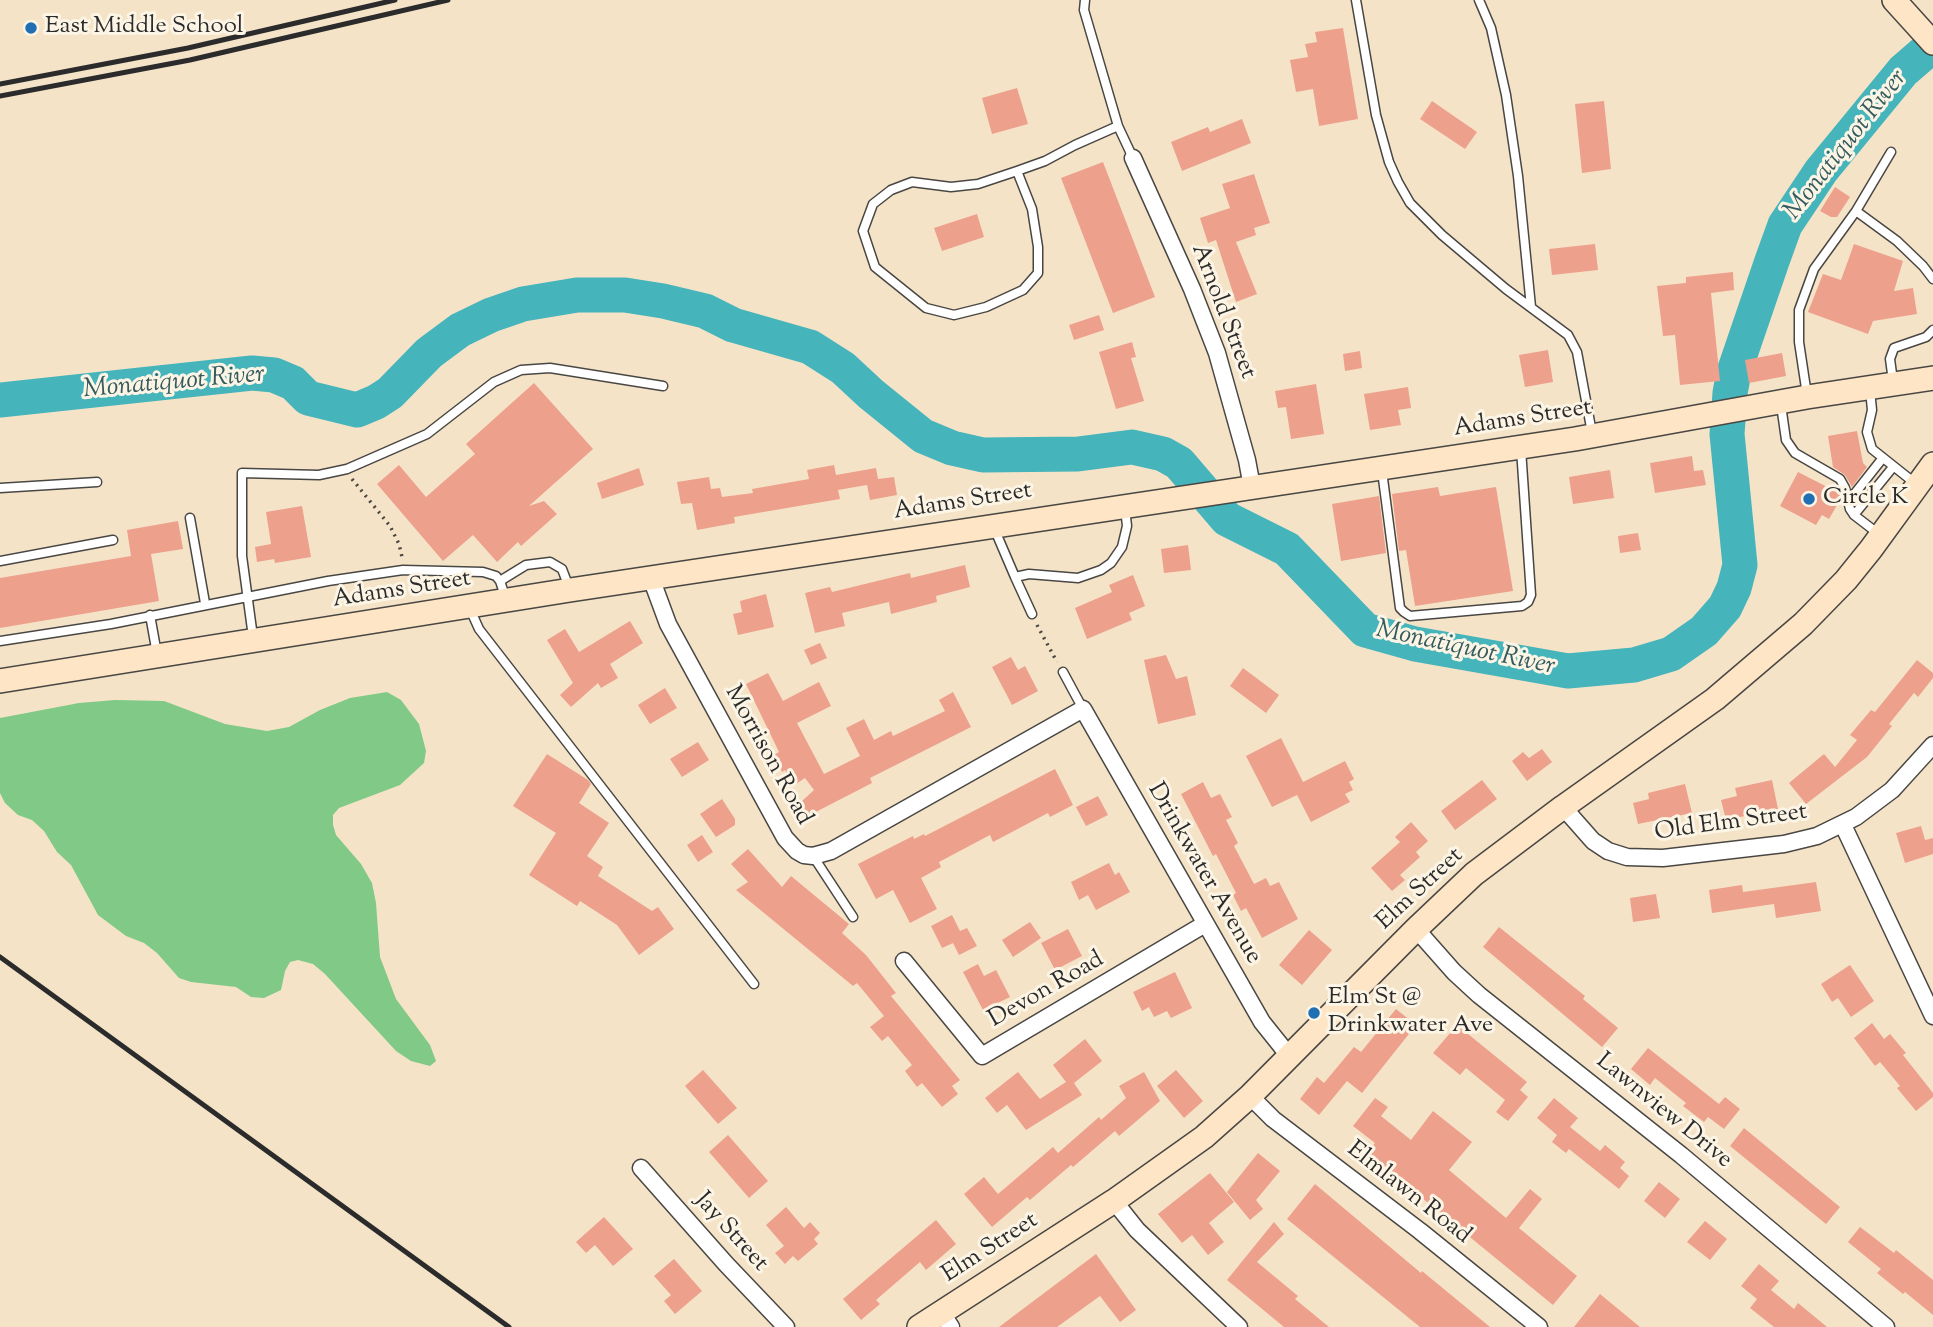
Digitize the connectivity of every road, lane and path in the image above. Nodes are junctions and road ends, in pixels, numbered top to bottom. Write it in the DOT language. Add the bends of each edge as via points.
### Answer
graph roads {
  1 [pos="1356,0"];
  2 [pos="1479,0"];
  3 [pos="1895,0"];
  4 [pos="1083,3"];
  5 [pos="1925,35"];
  6 [pos="1118,127"];
  7 [pos="1891,152"];
  8 [pos="1133,158"];
  9 [pos="1017,171"];
  10 [pos="1856,211"];
  11 [pos="1933,279"];
  12 [pos="1531,307"];
  13 [pos="1933,330"];
  14 [pos="1933,378"];
  15 [pos="1893,384"];
  16 [pos="663,386"];
  17 [pos="1869,387"];
  18 [pos="1807,397"];
  19 [pos="1780,402"];
  20 [pos="1592,436"];
  21 [pos="1521,447"];
  22 [pos="1882,459"];
  23 [pos="1933,464"];
  24 [pos="1893,467"];
  25 [pos="1381,468"];
  26 [pos="347,469"];
  27 [pos="96,482"];
  28 [pos="1918,486"];
  29 [pos="1252,487"];
  30 [pos="0,488"];
  31 [pos="1847,502"];
  32 [pos="1125,505"];
  33 [pos="1854,516"];
  34 [pos="190,518"];
  35 [pos="993,525"];
  36 [pos="1882,536"];
  37 [pos="113,540"];
  38 [pos="0,561"];
  39 [pos="403,569"];
  40 [pos="1015,577"];
  41 [pos="651,578"];
  42 [pos="570,590"];
  43 [pos="504,591"];
  44 [pos="247,596"];
  45 [pos="205,604"];
  46 [pos="469,606"];
  47 [pos="1032,614"];
  48 [pos="150,615"];
  49 [pos="0,641"];
  50 [pos="253,641"];
  51 [pos="158,657"];
  52 [pos="1063,673"];
  53 [pos="0,681"];
  54 [pos="1083,709"];
  55 [pos="1933,745"];
  56 [pos="1563,807"];
  57 [pos="1843,825"];
  58 [pos="813,856"];
  59 [pos="853,917"];
  60 [pos="1205,925"];
  61 [pos="1416,929"];
  62 [pos="904,961"];
  63 [pos="754,984"];
  64 [pos="1933,1016"];
  65 [pos="1290,1057"];
  66 [pos="1250,1096"];
  67 [pos="641,1168"];
  68 [pos="1114,1201"];
  69 [pos="946,1320"];
  70 [pos="786,1327"];
  71 [pos="919,1327"];
  72 [pos="1238,1327"];
  73 [pos="1539,1327"];
  74 [pos="1886,1327"];
  1 -- 12 [label="lane" via="1376,115 1398,182 1441,235"];
  2 -- 12 [label="lane" via="1492,28 1506,95"];
  3 -- 5 [label="street"];
  4 -- 6 [label="lane"];
  6 -- 8 [label="lane"];
  6 -- 9 [label="lane"];
  7 -- 10 [label="lane"];
  8 -- 29 [label="street, Arnold Street" via="1205,321"];
  9 -- 9 [label="lane" via="978,184 951,187 912,182 891,190 873,204 863,230 875,267 926,308 954,315 1023,290 1038,273 1038,247 1032,209"];
  10 -- 11 [label="lane" via="1897,241"];
  10 -- 18 [label="lane" via="1814,269 1799,310"];
  12 -- 20 [label="lane" via="1568,335 1577,352"];
  13 -- 15 [label="lane" via="1894,348 1890,364"];
  14 -- 15 [label="street, Adams Street"];
  15 -- 17 [label="street, Adams Street"];
  16 -- 26 [label="lane" via="550,368 521,370 494,382 427,435"];
  17 -- 18 [label="street, Adams Street"];
  17 -- 22 [label="lane" via="1872,410 1867,432 1872,449"];
  18 -- 19 [label="street, Adams Street"];
  19 -- 20 [label="street, Adams Street"];
  19 -- 31 [label="lane" via="1790,446 1840,479"];
  20 -- 21 [label="street, Adams Street"];
  21 -- 25 [label="street, Adams Street"];
  21 -- 25 [label="lane" via="1531,595 1522,606 1410,616 1404,612"];
  22 -- 24 [label="lane"];
  22 -- 31 [label="lane"];
  23 -- 28 [label="street, Elm Street"];
  24 -- 28 [label="lane"];
  24 -- 33 [label="lane"];
  25 -- 29 [label="street, Adams Street"];
  26 -- 39 [label="path" via="390,526"];
  26 -- 44 [label="lane" via="319,475 242,473"];
  27 -- 30 [label="lane"];
  28 -- 36 [label="street, Elm Street"];
  29 -- 32 [label="street, Adams Street"];
  31 -- 33 [label="lane"];
  32 -- 35 [label="street, Adams Street"];
  32 -- 40 [label="lane" via="1125,536 1111,563 1078,578"];
  33 -- 36 [label="lane"];
  34 -- 45 [label="lane"];
  35 -- 40 [label="lane"];
  35 -- 41 [label="street, Adams Street"];
  36 -- 56 [label="street, Elm Street" via="1818,611 1752,670"];
  37 -- 38 [label="lane"];
  39 -- 43 [label="lane" via="483,572 496,576"];
  39 -- 44 [label="lane"];
  40 -- 47 [label="lane"];
  41 -- 42 [label="street, Adams Street"];
  41 -- 58 [label="street, Morrison Road" via="668,624 785,838 797,851"];
  42 -- 43 [label="street, Adams Street"];
  42 -- 43 [label="lane" via="562,569 550,562 526,565"];
  43 -- 46 [label="street, Adams Street"];
  44 -- 45 [label="lane"];
  44 -- 50 [label="lane"];
  45 -- 48 [label="lane"];
  46 -- 50 [label="street, Adams Street"];
  46 -- 63 [label="lane" via="479,629"];
  47 -- 52 [label="path"];
  48 -- 49 [label="lane"];
  48 -- 51 [label="lane"];
  50 -- 51 [label="street, Adams Street"];
  51 -- 53 [label="street, Adams Street"];
  52 -- 54 [label="lane"];
  54 -- 58 [label="street, Morrison Road" via="831,851"];
  54 -- 60 [label="street, Drinkwater Avenue"];
  55 -- 57 [label="street, Old Elm Street" via="1892,790"];
  56 -- 57 [label="street, Old Elm Street" via="1599,846 1637,858 1784,844"];
  56 -- 61 [label="street, Elm Street" via="1491,860"];
  57 -- 64 [label="street"];
  58 -- 59 [label="lane"];
  60 -- 62 [label="street, Devon Road" via="982,1056"];
  60 -- 65 [label="street, Drinkwater Avenue" via="1268,1031"];
  61 -- 65 [label="street, Elm Street"];
  61 -- 74 [label="street, Lawnview Drive" via="1479,995 1681,1155"];
  65 -- 66 [label="street, Elm Street"];
  66 -- 68 [label="street, Elm Street" via="1188,1149"];
  66 -- 73 [label="street, Elmlawn Road" via="1273,1119"];
  67 -- 70 [label="street, Jay Street"];
  68 -- 69 [label="street, Elm Street"];
  68 -- 72 [label="street" via="1137,1230"];
  69 -- 71 [label="street, Elm Street"];
}
